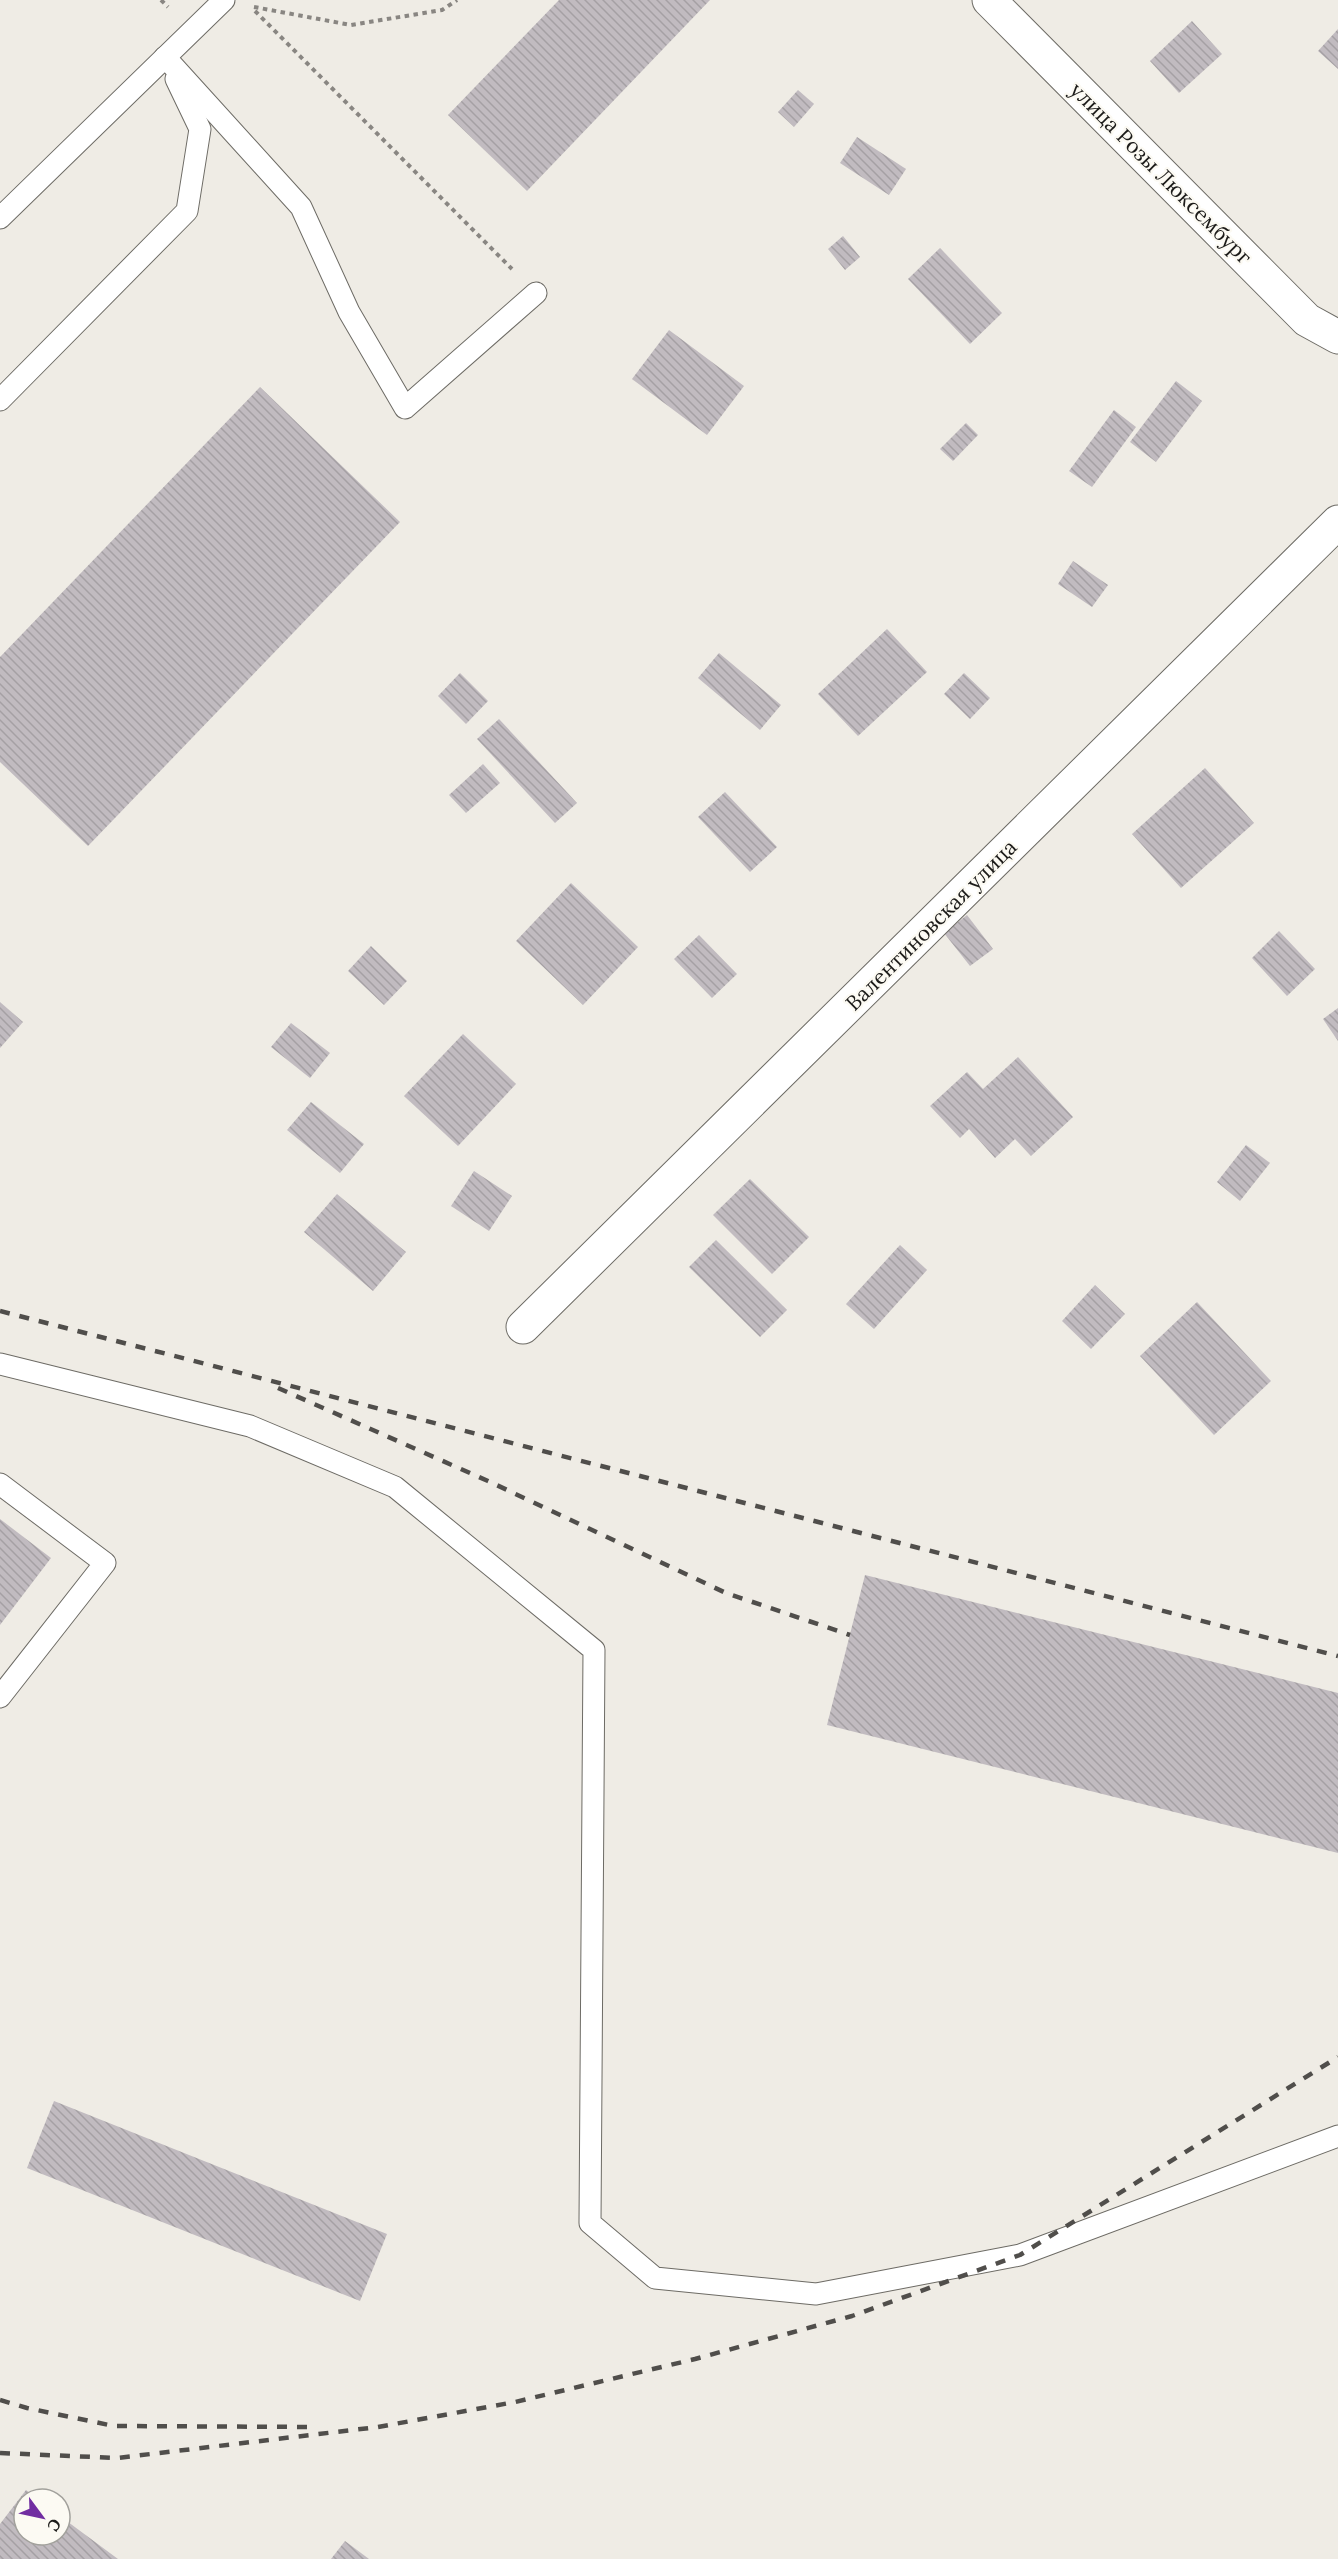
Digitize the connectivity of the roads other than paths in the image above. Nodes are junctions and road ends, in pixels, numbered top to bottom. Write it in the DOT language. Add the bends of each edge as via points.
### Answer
graph roads {
  1 [pos="224,0"];
  2 [pos="989,0"];
  3 [pos="165,57"];
  4 [pos="0,218"];
  5 [pos="536,293"];
  6 [pos="1338,337"];
  7 [pos="0,400"];
  8 [pos="1338,522"];
  9 [pos="523,1328"];
  10 [pos="0,1364"];
  11 [pos="0,1484"];
  12 [pos="0,1697"];
  13 [pos="1338,2136"];
  1 -- 3 [label="lane"];
  2 -- 6 [label="street, улица Розы Люксембург" via="1307,320"];
  3 -- 4 [label="lane"];
  3 -- 5 [label="lane" via="301,207 349,312 405,408"];
  3 -- 7 [label="lane" via="200,129 187,211"];
  8 -- 9 [label="street, Валентиновская улица"];
  10 -- 13 [label="lane" via="250,1426 395,1487 594,1650 590,2223 655,2278 816,2294 1020,2255"];
  11 -- 12 [label="lane" via="105,1563"];
}
